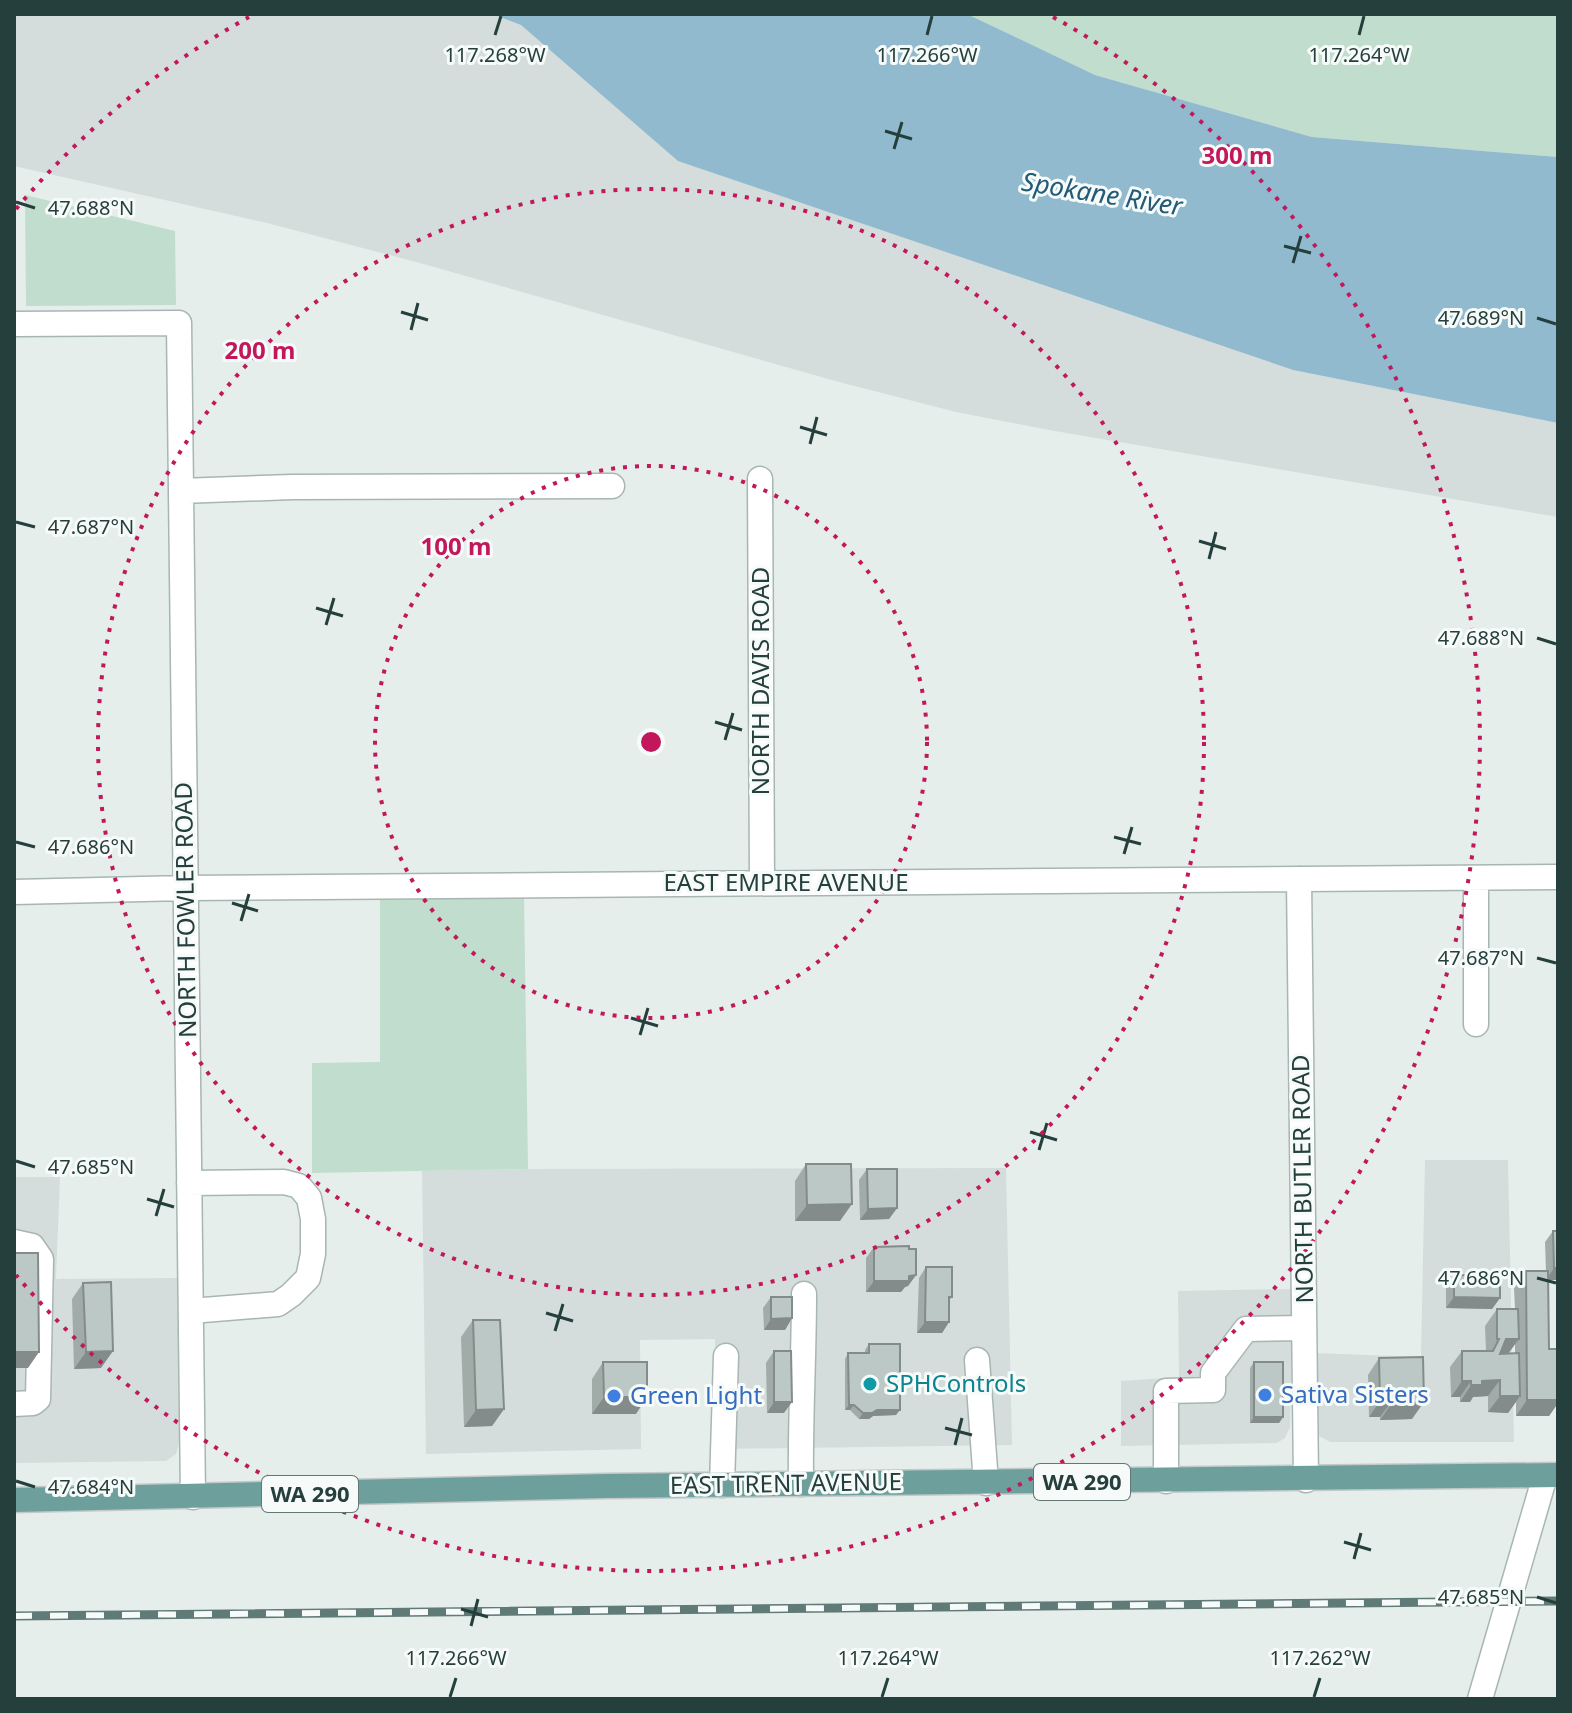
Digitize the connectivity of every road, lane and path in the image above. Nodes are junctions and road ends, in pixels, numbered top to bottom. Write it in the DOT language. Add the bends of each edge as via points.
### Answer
graph roads {
  1 [pos="14,324"];
  2 [pos="760,479"];
  3 [pos="612,486"];
  4 [pos="181,491"];
  5 [pos="1558,877"];
  6 [pos="1476,878"];
  7 [pos="1299,879"];
  8 [pos="762,883"];
  9 [pos="185,888"];
  10 [pos="14,892"];
  11 [pos="1476,1024"];
  12 [pos="189,1183"];
  13 [pos="14,1242"];
  14 [pos="804,1294"];
  15 [pos="191,1311"];
  16 [pos="1304,1328"];
  17 [pos="726,1356"];
  18 [pos="977,1360"];
  19 [pos="14,1404"];
  20 [pos="1551,1476"];
  21 [pos="1306,1480"];
  22 [pos="1166,1481"];
  23 [pos="986,1483"];
  24 [pos="801,1484"];
  25 [pos="722,1485"];
  26 [pos="193,1497"];
  27 [pos="14,1500"];
  28 [pos="1480,1699"];
  1 -- 4 [label="street, NORTH FOWLER ROAD" via="179,323"];
  2 -- 8 [label="street, NORTH DAVIS ROAD"];
  3 -- 4 [label="street"];
  4 -- 9 [label="street, NORTH FOWLER ROAD"];
  5 -- 6 [label="street, EAST EMPIRE AVENUE"];
  6 -- 7 [label="street, EAST EMPIRE AVENUE"];
  6 -- 11 [label="street"];
  7 -- 8 [label="street, EAST EMPIRE AVENUE"];
  7 -- 16 [label="street, NORTH BUTLER ROAD"];
  8 -- 9 [label="street, EAST EMPIRE AVENUE"];
  9 -- 10 [label="street, EAST EMPIRE AVENUE"];
  9 -- 12 [label="street, NORTH FOWLER ROAD"];
  12 -- 15 [label="street, NORTH FOWLER ROAD"];
  12 -- 15 [label="street" via="299,1186 309,1198 313,1219 308,1278 291,1295 278,1304"];
  13 -- 19 [label="street" via="32,1246 41,1259 38,1399"];
  14 -- 24 [label="street"];
  15 -- 26 [label="street, NORTH FOWLER ROAD"];
  16 -- 21 [label="street, NORTH BUTLER ROAD"];
  16 -- 22 [label="street" via="1246,1329 1213,1373 1213,1390 1166,1391"];
  17 -- 25 [label="street"];
  18 -- 23 [label="street"];
  20 -- 21 [label="main road, EAST TRENT AVENUE / WA 290"];
  20 -- 28 [label="street"];
  21 -- 22 [label="main road, EAST TRENT AVENUE / WA 290"];
  22 -- 23 [label="main road, EAST TRENT AVENUE / WA 290"];
  23 -- 24 [label="main road, EAST TRENT AVENUE / WA 290"];
  24 -- 25 [label="main road, EAST TRENT AVENUE / WA 290"];
  25 -- 26 [label="main road, EAST TRENT AVENUE / WA 290"];
  26 -- 27 [label="main road, EAST TRENT AVENUE / WA 290"];
}
